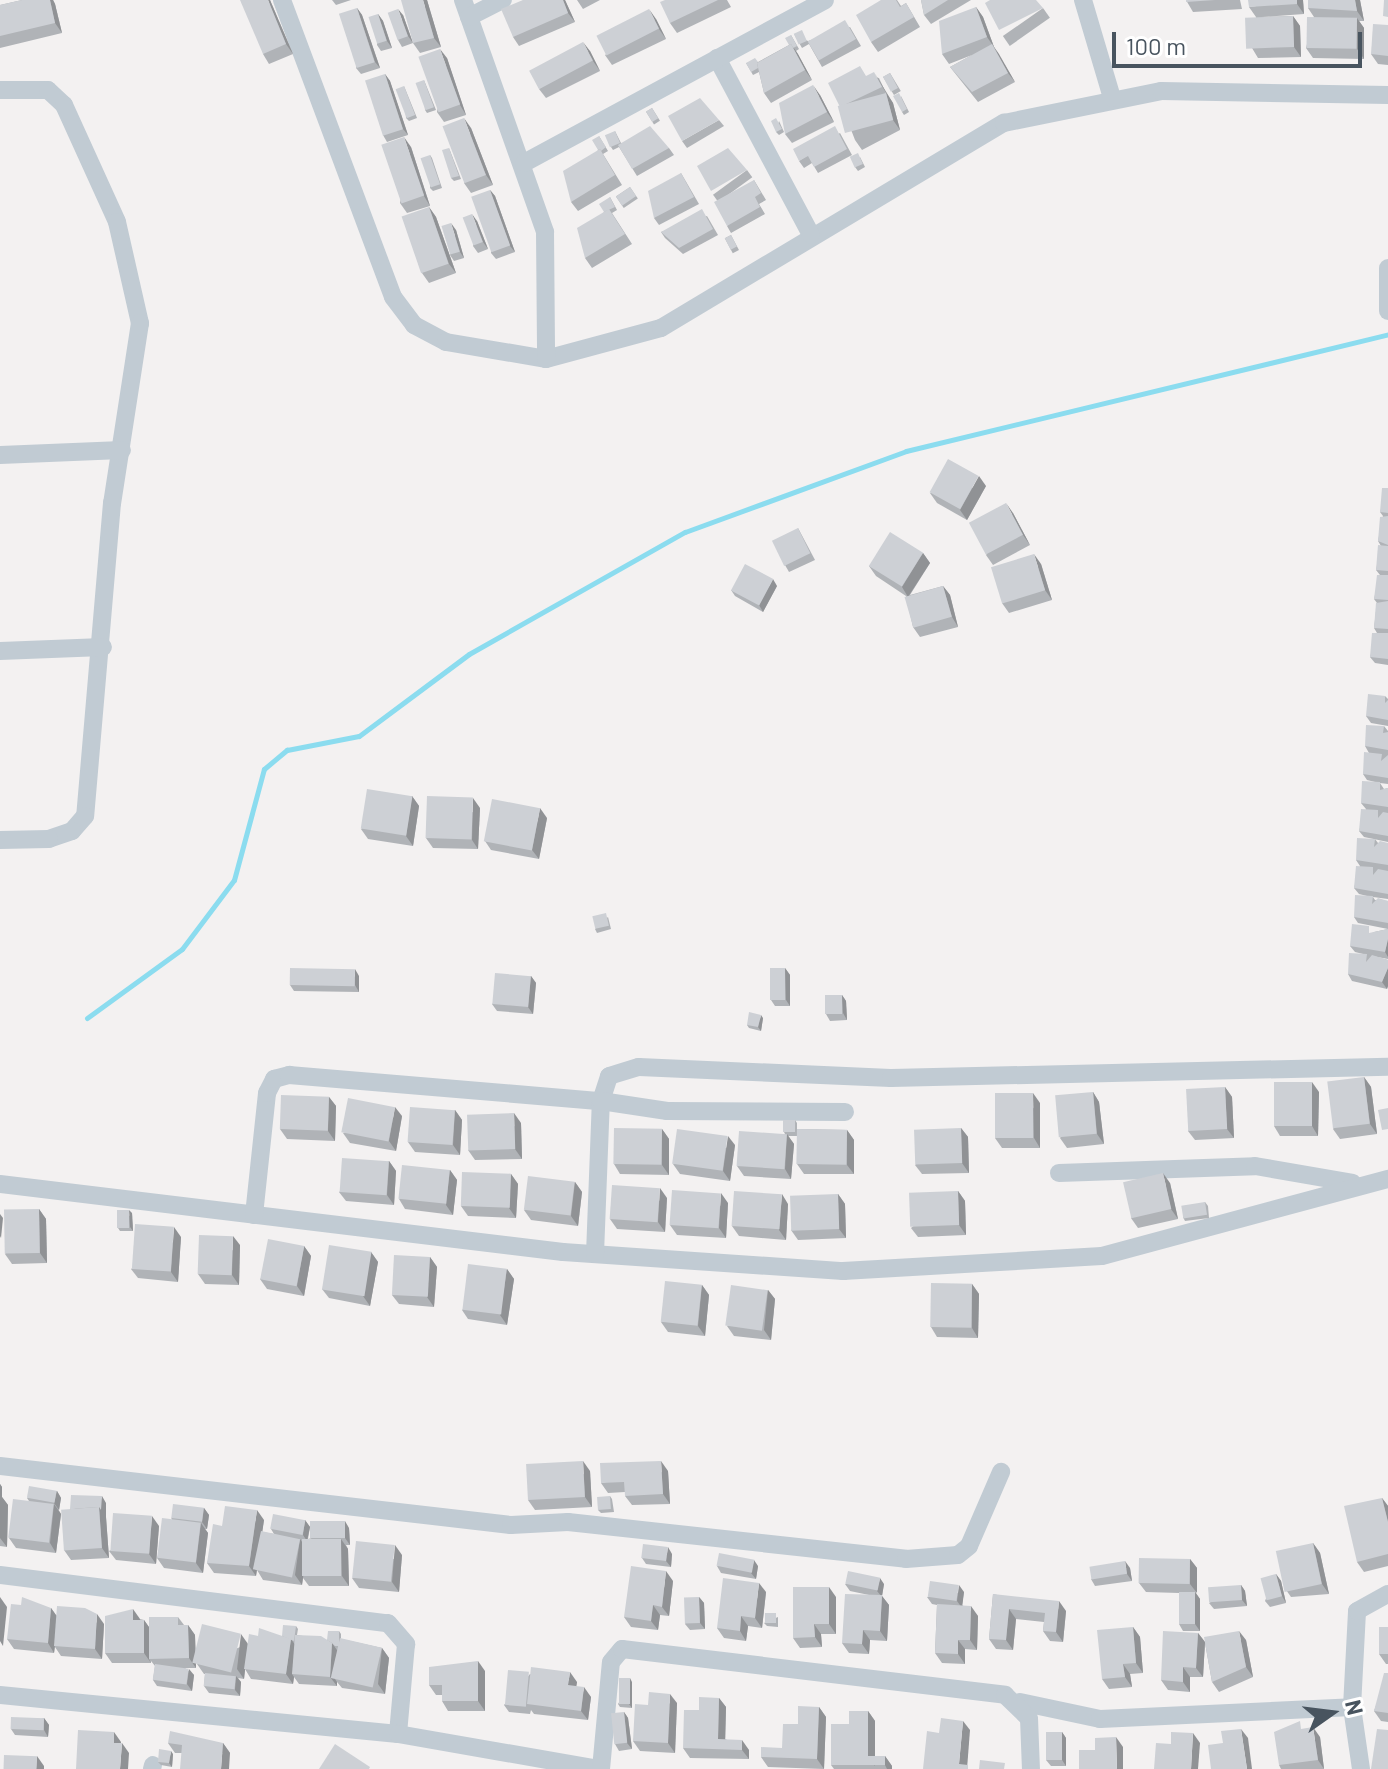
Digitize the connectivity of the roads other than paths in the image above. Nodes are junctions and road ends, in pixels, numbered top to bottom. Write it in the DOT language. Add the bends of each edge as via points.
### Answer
graph roads {
  1 [pos="282,0"];
  2 [pos="503,0"];
  3 [pos="825,0"];
  4 [pos="1083,0"];
  5 [pos="466,9"];
  6 [pos="717,58"];
  7 [pos="0,90"];
  8 [pos="1388,95"];
  9 [pos="1112,98"];
  10 [pos="524,163"];
  11 [pos="811,235"];
  12 [pos="1388,268"];
  13 [pos="1388,311"];
  14 [pos="546,359"];
  15 [pos="122,450"];
  16 [pos="0,455"];
  17 [pos="103,647"];
  18 [pos="0,651"];
  19 [pos="0,840"];
  20 [pos="1388,1067"];
  21 [pos="601,1101"];
  22 [pos="845,1112"];
  23 [pos="1059,1173"];
  24 [pos="1388,1179"];
  25 [pos="0,1184"];
  26 [pos="1356,1184"];
  27 [pos="254,1215"];
  28 [pos="595,1254"];
  29 [pos="0,1466"];
  30 [pos="1001,1472"];
  31 [pos="0,1575"];
  32 [pos="1388,1594"];
  33 [pos="0,1695"];
  34 [pos="1020,1702"];
  35 [pos="1352,1707"];
  36 [pos="398,1734"];
  37 [pos="600,1769"];
  38 [pos="1031,1769"];
  39 [pos="1361,1769"];
  1 -- 14 [label="street" via="393,297 414,325 446,342"];
  2 -- 5 [label="street"];
  3 -- 6 [label="street"];
  4 -- 9 [label="street"];
  5 -- 10 [label="street"];
  6 -- 10 [label="street"];
  6 -- 11 [label="street"];
  7 -- 15 [label="street" via="48,90 64,105 117,222 140,323"];
  8 -- 9 [label="street" via="1161,91"];
  9 -- 11 [label="street" via="971,136"];
  10 -- 14 [label="street" via="545,232"];
  11 -- 14 [label="street" via="661,328"];
  12 -- 13 [label="street"];
  15 -- 16 [label="street"];
  15 -- 17 [label="street"];
  17 -- 18 [label="street"];
  17 -- 19 [label="street" via="85,816 72,831 49,839"];
  20 -- 21 [label="street" via="891,1078 639,1067 609,1076"];
  21 -- 22 [label="street" via="667,1111"];
  21 -- 27 [label="street" via="274,1079"];
  21 -- 28 [label="street"];
  23 -- 26 [label="street" via="1255,1166"];
  24 -- 26 [label="street"];
  25 -- 27 [label="street"];
  26 -- 28 [label="street" via="1138,1249 1061,1260 843,1271"];
  27 -- 28 [label="street"];
  29 -- 30 [label="street" via="511,1525 568,1522 906,1559 958,1555 969,1546 985,1523"];
  31 -- 36 [label="street" via="388,1623 406,1644"];
  32 -- 35 [label="street" via="1357,1611"];
  33 -- 36 [label="street"];
  34 -- 35 [label="street" via="1100,1719"];
  34 -- 37 [label="street" via="986,1691 622,1649 611,1662"];
  34 -- 38 [label="street" via="1029,1718"];
  35 -- 39 [label="street"];
  36 -- 37 [label="street"];
}
